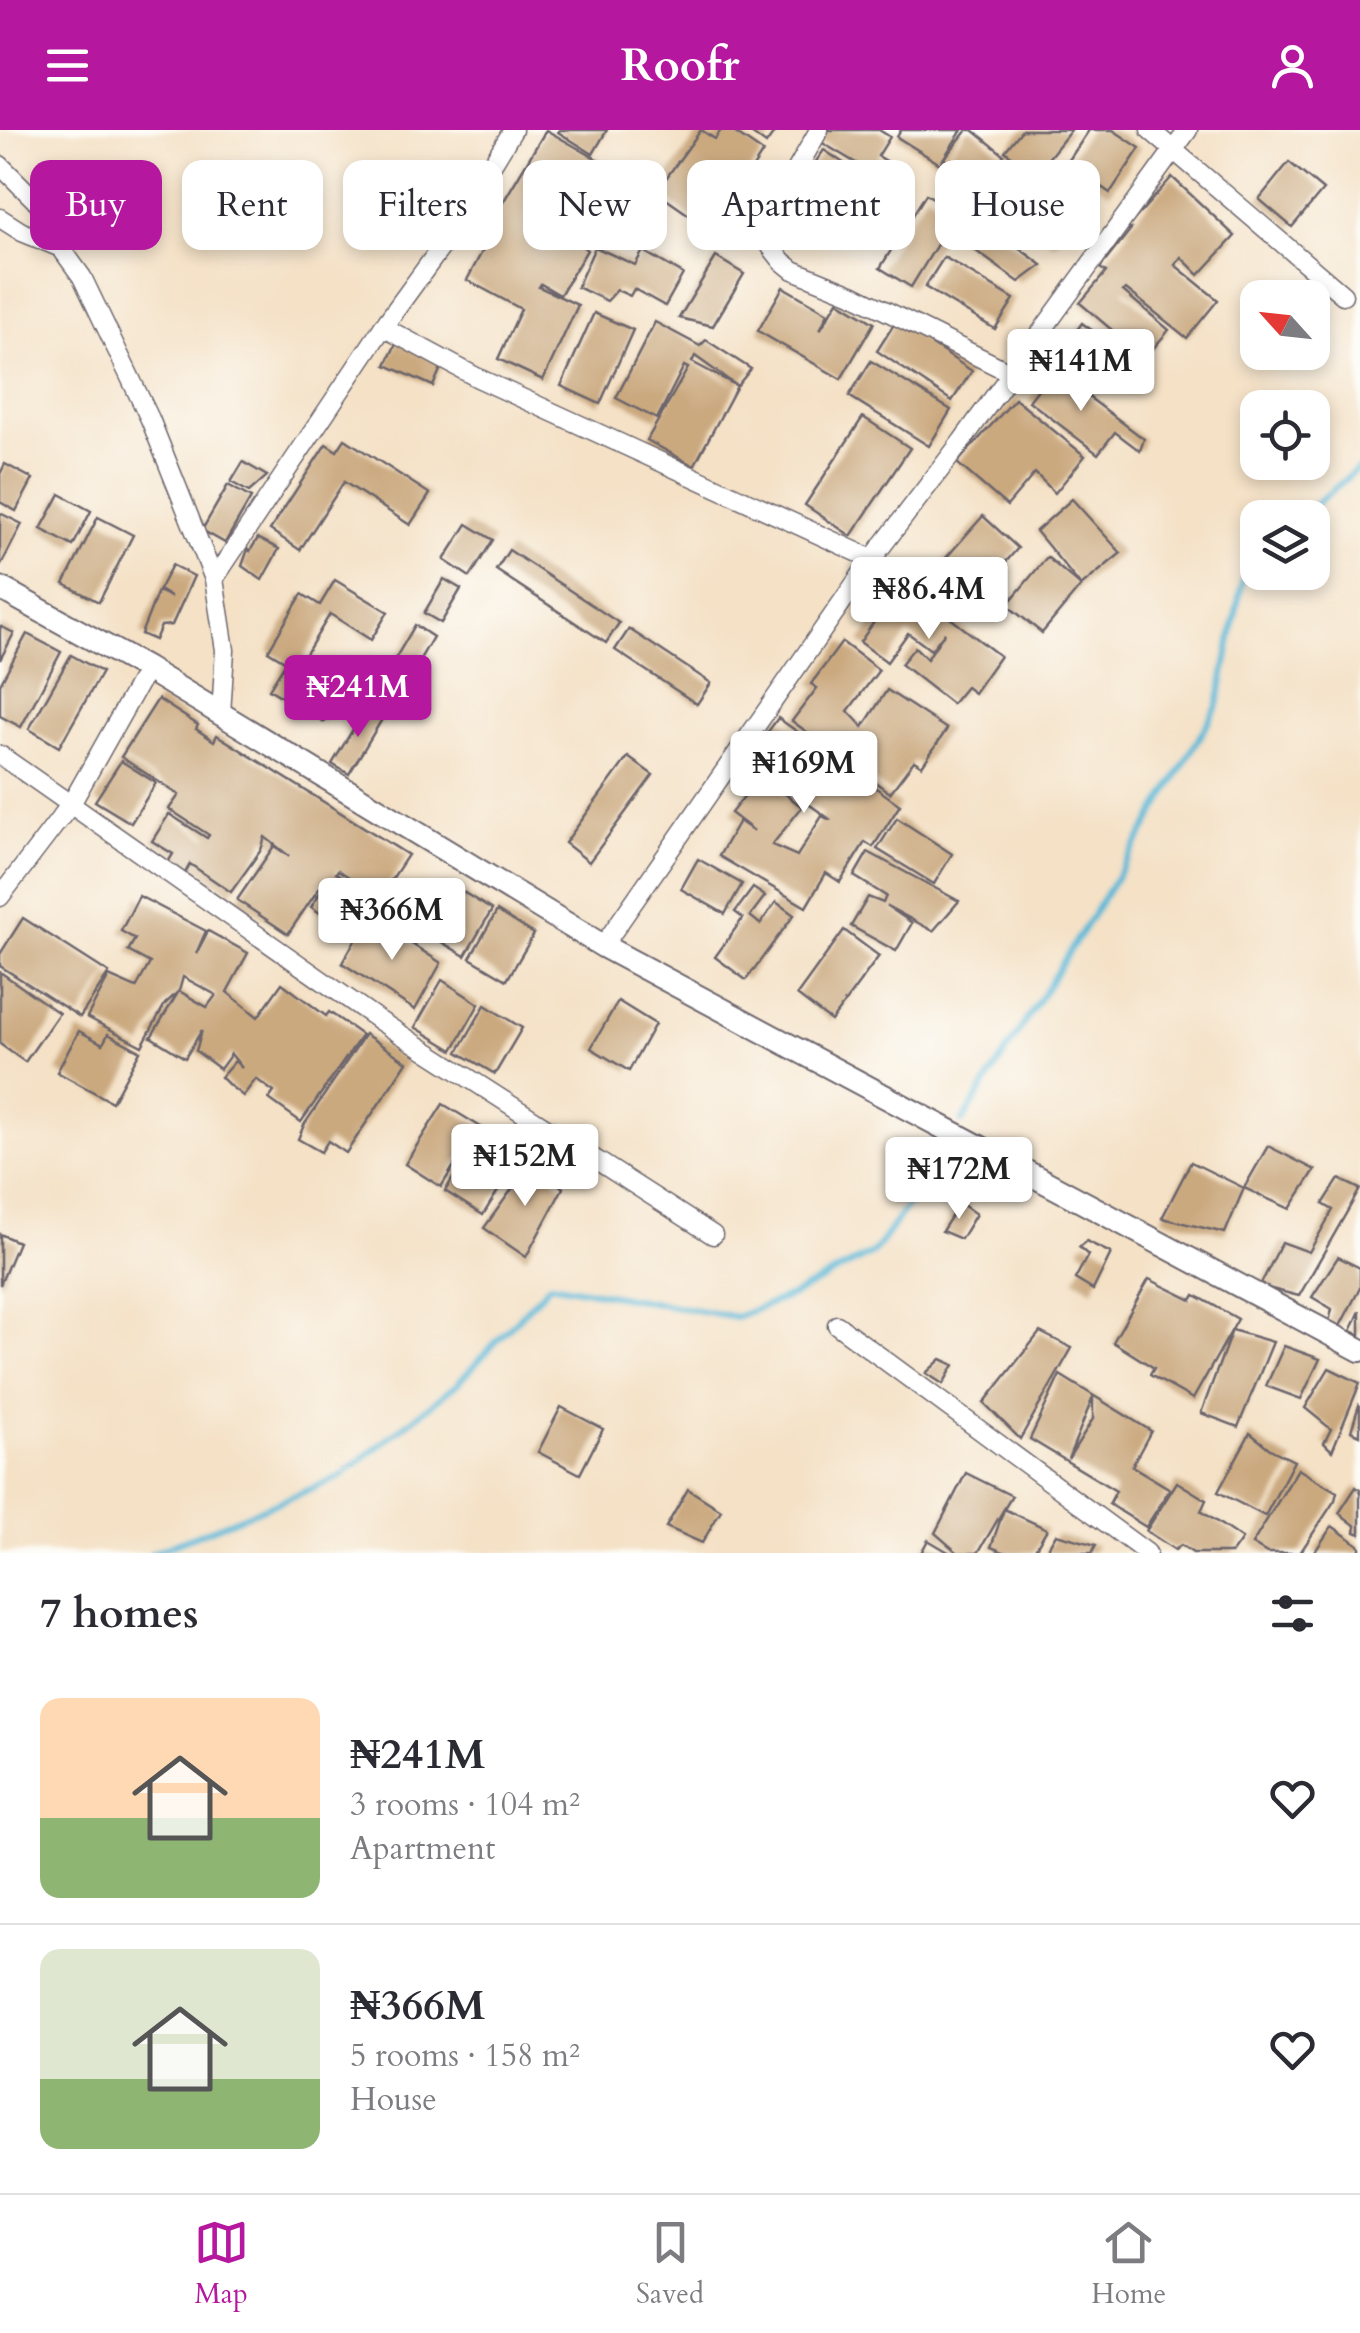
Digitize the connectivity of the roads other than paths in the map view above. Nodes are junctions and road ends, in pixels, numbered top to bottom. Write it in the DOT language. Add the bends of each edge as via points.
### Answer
graph roads {
  1 [pos="513,130"];
  2 [pos="820,130"];
  3 [pos="1150,130"];
  4 [pos="1188,130"];
  5 [pos="1173,151"];
  6 [pos="0,164"];
  7 [pos="30,195"];
  8 [pos="0,218"];
  9 [pos="30,235"];
  10 [pos="62,250"];
  11 [pos="1343,295"];
  12 [pos="383,327"];
  13 [pos="1012,373"];
  14 [pos="872,559"];
  15 [pos="214,579"];
  16 [pos="0,588"];
  17 [pos="147,669"];
  18 [pos="221,714"];
  19 [pos="0,755"];
  20 [pos="70,804"];
  21 [pos="0,898"];
  22 [pos="603,946"];
  23 [pos="713,1235"];
  24 [pos="837,1325"];
  25 [pos="1360,1350"];
  26 [pos="1147,1553"];
  1 -- 12 [label="street"];
  2 -- 13 [label="street" via="767,222 771,247 782,261"];
  3 -- 5 [label="street"];
  4 -- 5 [label="street"];
  5 -- 11 [label="street"];
  5 -- 13 [label="street"];
  6 -- 7 [label="street"];
  8 -- 9 [label="street"];
  10 -- 15 [label="street" via="121,353"];
  12 -- 14 [label="street" via="478,378"];
  12 -- 15 [label="street"];
  13 -- 14 [label="street"];
  14 -- 22 [label="street"];
  15 -- 18 [label="street" via="225,650"];
  16 -- 17 [label="street"];
  17 -- 18 [label="street"];
  17 -- 20 [label="street"];
  18 -- 22 [label="street"];
  19 -- 20 [label="street"];
  20 -- 21 [label="street"];
  20 -- 23 [label="street" via="380,1022"];
  22 -- 25 [label="street"];
  24 -- 26 [label="street"];
}
